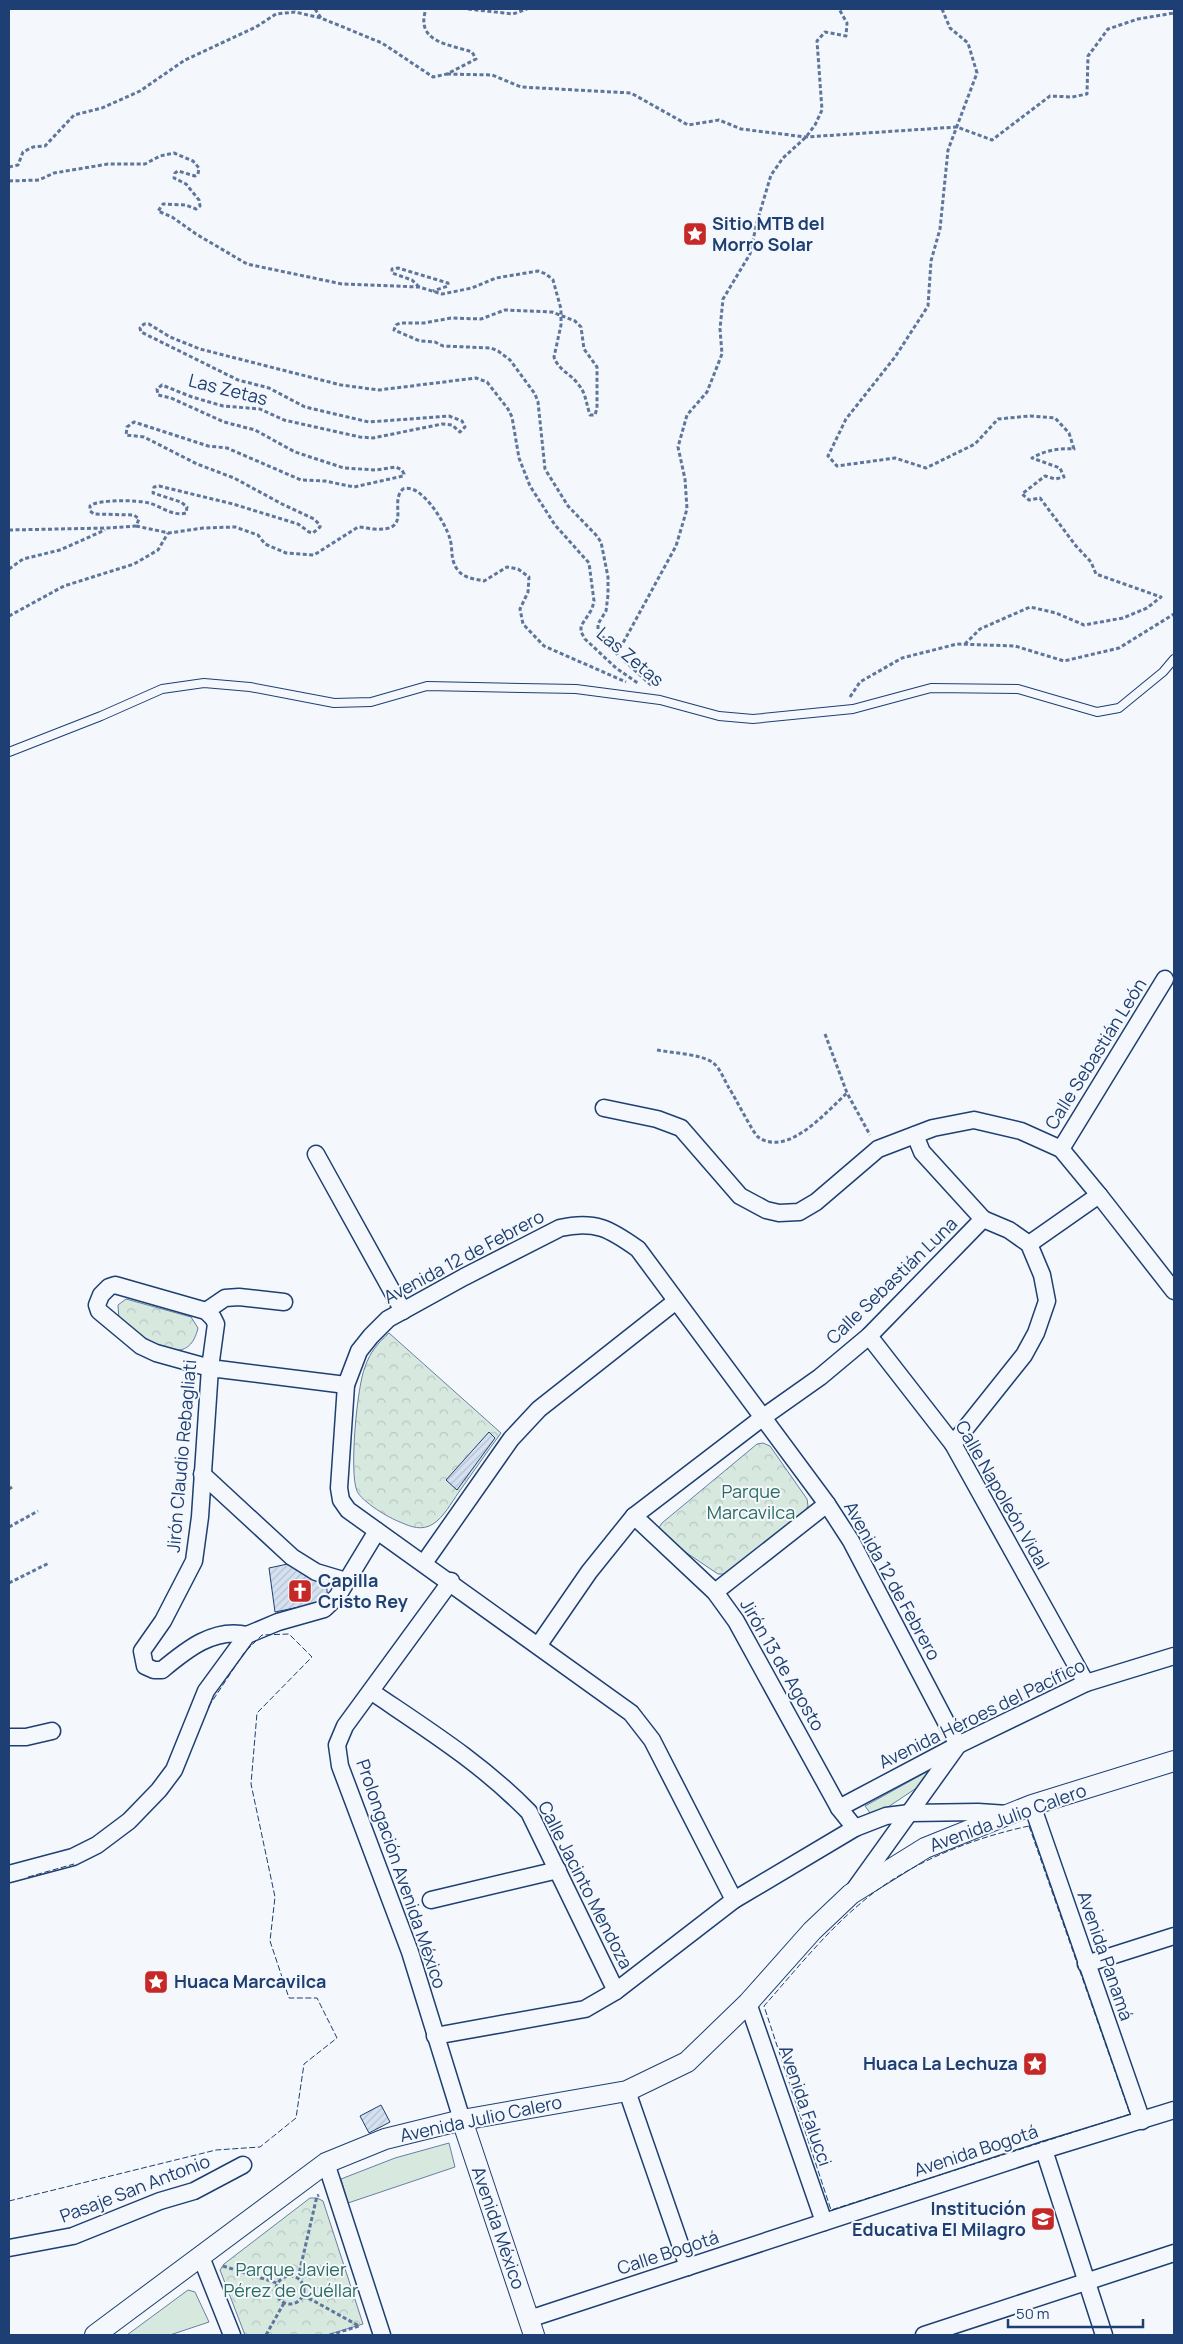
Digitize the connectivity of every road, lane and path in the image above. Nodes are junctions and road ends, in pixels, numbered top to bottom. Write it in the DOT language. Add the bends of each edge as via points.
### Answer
graph roads {
  1 [pos="315,9"];
  2 [pos="426,9"];
  3 [pos="468,9"];
  4 [pos="527,9"];
  5 [pos="839,9"];
  6 [pos="942,9"];
  7 [pos="1174,13"];
  8 [pos="321,18"];
  9 [pos="447,74"];
  10 [pos="957,127"];
  11 [pos="806,137"];
  12 [pos="9,167"];
  13 [pos="9,181"];
  14 [pos="419,287"];
  15 [pos="432,291"];
  16 [pos="562,315"];
  17 [pos="136,526"];
  18 [pos="108,528"];
  19 [pos="9,530"];
  20 [pos="169,533"];
  21 [pos="9,569"];
  22 [pos="1174,614"];
  23 [pos="9,616"];
  24 [pos="965,644"];
  25 [pos="617,654"];
  26 [pos="1174,659"];
  27 [pos="660,700"];
  28 [pos="843,709"];
  29 [pos="9,752"];
  30 [pos="1165,979"];
  31 [pos="825,1034"];
  32 [pos="657,1050"];
  33 [pos="847,1093"];
  34 [pos="604,1108"];
  35 [pos="915,1136"];
  36 [pos="878,1149"];
  37 [pos="1061,1149"];
  38 [pos="316,1154"];
  39 [pos="1099,1195"];
  40 [pos="983,1219"];
  41 [pos="1029,1244"];
  42 [pos="1174,1291"];
  43 [pos="676,1301"];
  44 [pos="284,1302"];
  45 [pos="403,1311"];
  46 [pos="206,1312"];
  47 [pos="869,1336"];
  48 [pos="210,1368"];
  49 [pos="346,1385"];
  50 [pos="762,1418"];
  51 [pos="953,1444"];
  52 [pos="202,1474"];
  53 [pos="827,1504"];
  54 [pos="38,1511"];
  55 [pos="634,1516"];
  56 [pos="9,1527"];
  57 [pos="377,1531"];
  58 [pos="49,1563"];
  59 [pos="424,1563"];
  60 [pos="346,1581"];
  61 [pos="450,1581"];
  62 [pos="9,1583"];
  63 [pos="715,1592"];
  64 [pos="247,1635"];
  65 [pos="538,1646"];
  66 [pos="1174,1656"];
  67 [pos="1086,1683"];
  68 [pos="372,1692"];
  69 [pos="52,1731"];
  70 [pos="9,1737"];
  71 [pos="958,1745"];
  72 [pos="1174,1761"];
  73 [pos="1032,1805"];
  74 [pos="840,1808"];
  75 [pos="910,1813"];
  76 [pos="1008,1814"];
  77 [pos="855,1828"];
  78 [pos="558,1870"];
  79 [pos="9,1874"];
  80 [pos="851,1894"];
  81 [pos="431,1900"];
  82 [pos="734,1900"];
  83 [pos="1174,1936"];
  84 [pos="1086,1964"];
  85 [pos="616,1991"];
  86 [pos="748,2003"];
  87 [pos="435,2036"];
  88 [pos="627,2091"];
  89 [pos="1174,2110"];
  90 [pos="462,2120"];
  91 [pos="1144,2120"];
  92 [pos="1044,2150"];
  93 [pos="326,2163"];
  94 [pos="243,2165"];
  95 [pos="332,2185"];
  96 [pos="317,2196"];
  97 [pos="309,2197"];
  98 [pos="323,2200"];
  99 [pos="822,2223"];
  100 [pos="9,2248"];
  101 [pos="1174,2253"];
  102 [pos="227,2259"];
  103 [pos="211,2261"];
  104 [pos="688,2267"];
  105 [pos="219,2271"];
  106 [pos="298,2278"];
  107 [pos="1087,2282"];
  108 [pos="277,2283"];
  109 [pos="303,2295"];
  110 [pos="284,2303"];
  111 [pos="359,2326"];
  112 [pos="531,2327"];
  113 [pos="379,2328"];
  114 [pos="95,2335"];
  115 [pos="232,2335"];
  116 [pos="266,2335"];
  117 [pos="330,2335"];
  118 [pos="924,2335"];
  119 [pos="1104,2335"];
  1 -- 8 [label="path"];
  2 -- 9 [label="path" via="425,31 432,39 472,52 476,59"];
  3 -- 4 [label="path" via="513,14"];
  5 -- 11 [label="path" via="847,23 846,36 825,32 818,41 822,110"];
  6 -- 10 [label="path" via="950,28 968,43 977,73"];
  7 -- 10 [label="path" via="1138,19 1108,29 1088,56 1087,94 1050,96 992,140"];
  8 -- 9 [label="path" via="382,42 433,78"];
  8 -- 12 [label="path" via="295,12 276,14 256,27 185,60 140,90 102,108 74,115 45,146 23,152 18,165"];
  9 -- 11 [label="path" via="492,75 521,87 631,93 688,126 718,120 741,129"];
  10 -- 11 [label="path"];
  10 -- 24 [label="path" via="948,150 940,229 931,261 928,306 895,357 846,419 828,456 837,466 895,458 926,468 975,444 998,419 1055,418 1069,433 1074,449 1059,448 1032,458 1060,468 1064,477 1045,476 1022,494 1029,500 1040,498 1091,562 1096,574 1161,597 1147,608 1123,618 1084,625 1056,613 1030,607 980,629"];
  11 -- 25 [label="path" via="770,175 750,254 723,299 722,354 707,392 687,415 678,447 687,509 682,528 676,546"];
  13 -- 14 [label="path" via="39,180 54,173 108,164 145,164 174,153 193,161 199,168 196,176 178,171 174,178 186,184 200,206 196,209 163,204 158,210 247,264 342,284"];
  14 -- 15 [label="path"];
  14 -- 15 [label="path" via="412,280 392,273 392,269 448,283 444,288"];
  15 -- 16 [label="path" via="451,293 496,278 538,271 552,280"];
  16 -- 16 [label="path" via="554,357 559,368 578,383 587,399 590,414 595,415 597,367 584,349 581,327"];
  16 -- 25 [label="path" via="505,310 482,318 400,323 394,330 420,341 498,351 510,360 535,394 545,469 568,506 601,542 608,595 598,631"];
  17 -- 18 [label="path"];
  17 -- 20 [label="path"];
  17 -- 27 [label="path, Las Zetas" via="139,519 134,515 94,514 88,509 99,502 140,501 180,515 186,513 185,505 153,493 154,487 159,486 233,504 298,524 309,532 318,530 320,525 314,518 234,478 197,464 144,437 126,435 127,426 134,422 208,446 227,448 301,480 354,487 404,474 396,467 376,470 344,468 295,452 254,430 230,424 158,395 156,389 162,385 223,406 260,409 284,420 360,437 373,438 442,424 460,432 465,427 462,421 449,416 369,422 305,407 269,388 238,380 186,356 141,332 144,324 200,349 341,385 379,390 476,378 487,382 508,409 519,458 530,486 555,525 589,563 594,601 581,626 585,639 616,668"];
  18 -- 19 [label="path"];
  18 -- 21 [label="path" via="60,550 23,559"];
  20 -- 23 [label="path" via="158,550 134,564 64,586"];
  20 -- 27 [label="path" via="235,527 248,530 264,544 286,553 314,555 358,527 389,527 398,521 398,496 403,489 412,488 422,494 440,518 450,539 452,559 466,577 484,581 511,567 528,577 528,592 520,609 522,624 544,646"];
  22 -- 24 [label="path" via="1119,648 1064,661 1015,646"];
  24 -- 28 [label="path" via="902,658 860,682"];
  25 -- 27 [label="path" via="651,684"];
  26 -- 28 [label="lane" via="1119,708 1097,712 1018,690 932,688"];
  27 -- 28 [label="lane" via="719,716 753,719"];
  27 -- 29 [label="lane" via="576,688 427,686 371,702 334,704 250,687 204,684 162,689"];
  30 -- 37 [label="street, Calle Sebastián León"];
  31 -- 33 [label="path"];
  32 -- 33 [label="path" via="705,1059 715,1064 752,1128 768,1141 781,1142 801,1134"];
  33 -- 36 [label="path"];
  34 -- 36 [label="street" via="657,1119 681,1128 740,1196 779,1213 799,1212 816,1202"];
  35 -- 36 [label="street"];
  35 -- 37 [label="street" via="933,1128 974,1120 1021,1132"];
  35 -- 40 [label="street" via="922,1152"];
  37 -- 39 [label="street"];
  38 -- 45 [label="street"];
  39 -- 41 [label="street"];
  39 -- 42 [label="street"];
  40 -- 41 [label="street, Calle Sebastián Luna" via="1009,1230"];
  40 -- 47 [label="street, Calle Sebastián Luna"];
  41 -- 51 [label="street" via="1042,1275 1047,1301 1036,1333 1024,1354"];
  43 -- 45 [label="street, Avenida 12 de Febrero" via="638,1249 613,1231 577,1224 560,1228"];
  43 -- 50 [label="street, Avenida 12 de Febrero"];
  43 -- 59 [label="street" via="539,1409 479,1482"];
  44 -- 46 [label="street" via="225,1298"];
  45 -- 49 [label="street, Avenida 12 de Febrero" via="388,1319 371,1336 359,1352"];
  46 -- 48 [label="street, Jirón Claudio Rebagliati" via="216,1324"];
  46 -- 48 [label="street" via="115,1285 109,1287 97,1305 106,1319 142,1346"];
  47 -- 50 [label="street, Calle Sebastián Luna" via="820,1377"];
  47 -- 51 [label="street, Calle Napoleón Vidal"];
  48 -- 49 [label="street"];
  48 -- 52 [label="street, Jirón Claudio Rebagliati"];
  49 -- 57 [label="street, Avenida 12 de Febrero" via="339,1488 341,1500 348,1510"];
  50 -- 53 [label="street, Avenida 12 de Febrero"];
  50 -- 55 [label="street, Calle Sebastián Luna"];
  51 -- 67 [label="street, Calle Napoleón Vidal"];
  52 -- 60 [label="street" via="292,1557 316,1572"];
  52 -- 64 [label="street, Jirón Claudio Rebagliati" via="194,1561 163,1621 142,1651 145,1666 162,1670 189,1648 212,1636 235,1632"];
  53 -- 63 [label="street"];
  53 -- 71 [label="street, Avenida 12 de Febrero" via="851,1541"];
  54 -- 56 [label="path"];
  55 -- 63 [label="street, Jirón 13 de Agosto"];
  55 -- 65 [label="street, Calle Sebastián Luna" via="589,1572"];
  57 -- 59 [label="street, Avenida 12 de Febrero"];
  57 -- 60 [label="street"];
  58 -- 62 [label="path"];
  59 -- 61 [label="street, Avenida 12 de Febrero"];
  60 -- 64 [label="street" via="337,1598 324,1609"];
  61 -- 65 [label="street, Avenida 12 de Febrero"];
  61 -- 68 [label="street, Prolongación Avenida México"];
  63 -- 74 [label="street, Jirón 13 de Agosto" via="736,1621"];
  64 -- 79 [label="street" via="206,1691 174,1770 159,1790 97,1846 73,1857"];
  65 -- 82 [label="street, Avenida 12 de Febrero" via="636,1719 652,1740"];
  66 -- 67 [label="street, Avenida Héroes del Pacífico"];
  67 -- 71 [label="street, Avenida Héroes del Pacífico"];
  68 -- 78 [label="street, Calle Jacinto Mendoza" via="466,1756 507,1790 529,1812"];
  68 -- 87 [label="street, Prolongación Avenida México" via="345,1726 337,1745 340,1766 410,1952"];
  69 -- 70 [label="street"];
  71 -- 74 [label="street, Avenida Héroes del Pacífico"];
  71 -- 75 [label="street, Avenida Julio Calero"];
  72 -- 73 [label="street, Avenida Julio Calero"];
  73 -- 76 [label="street, Avenida Julio Calero"];
  73 -- 84 [label="street, Avenida Panamá"];
  74 -- 77 [label="street, Jirón 13 de Agosto"];
  75 -- 76 [label="street"];
  75 -- 77 [label="street" via="886,1816"];
  75 -- 80 [label="street, Avenida Julio Calero"];
  76 -- 80 [label="street, Avenida Julio Calero" via="925,1848"];
  77 -- 82 [label="street"];
  78 -- 81 [label="street"];
  78 -- 85 [label="street, Calle Jacinto Mendoza"];
  80 -- 86 [label="street, Avenida Julio Calero" via="812,1931"];
  82 -- 85 [label="street"];
  83 -- 84 [label="street"];
  84 -- 91 [label="street, Avenida Panamá"];
  85 -- 87 [label="street" via="585,2008"];
  86 -- 88 [label="street, Avenida Julio Calero" via="687,2062"];
  86 -- 99 [label="street, Avenida Falucci"];
  87 -- 90 [label="street, Prolongación Avenida México"];
  88 -- 90 [label="street, Avenida Julio Calero"];
  88 -- 104 [label="street"];
  89 -- 91 [label="street"];
  90 -- 93 [label="street, Avenida Julio Calero" via="385,2139"];
  90 -- 112 [label="street, Avenida México"];
  91 -- 92 [label="street, Avenida Bogotá"];
  92 -- 99 [label="street, Avenida Bogotá"];
  92 -- 107 [label="street"];
  93 -- 95 [label="street"];
  93 -- 103 [label="street, Avenida Julio Calero"];
  94 -- 100 [label="street, Pasaje San Antonio" via="194,2191 73,2236"];
  95 -- 96 [label="path"];
  95 -- 113 [label="street"];
  96 -- 97 [label="path"];
  96 -- 98 [label="path"];
  96 -- 106 [label="path"];
  99 -- 104 [label="street, Calle Bogotá"];
  101 -- 107 [label="street"];
  102 -- 103 [label="path"];
  103 -- 105 [label="path"];
  103 -- 108 [label="path"];
  103 -- 114 [label="street, Avenida Julio Calero"];
  103 -- 115 [label="street"];
  104 -- 112 [label="street, Calle Bogotá"];
  106 -- 108 [label="path" via="289,2276"];
  106 -- 109 [label="path" via="303,2286"];
  107 -- 118 [label="street"];
  107 -- 119 [label="street"];
  108 -- 110 [label="path" via="277,2297"];
  109 -- 110 [label="path" via="298,2302"];
  109 -- 111 [label="path"];
  110 -- 116 [label="path"];
  111 -- 113 [label="path"];
  111 -- 117 [label="path"];
}
